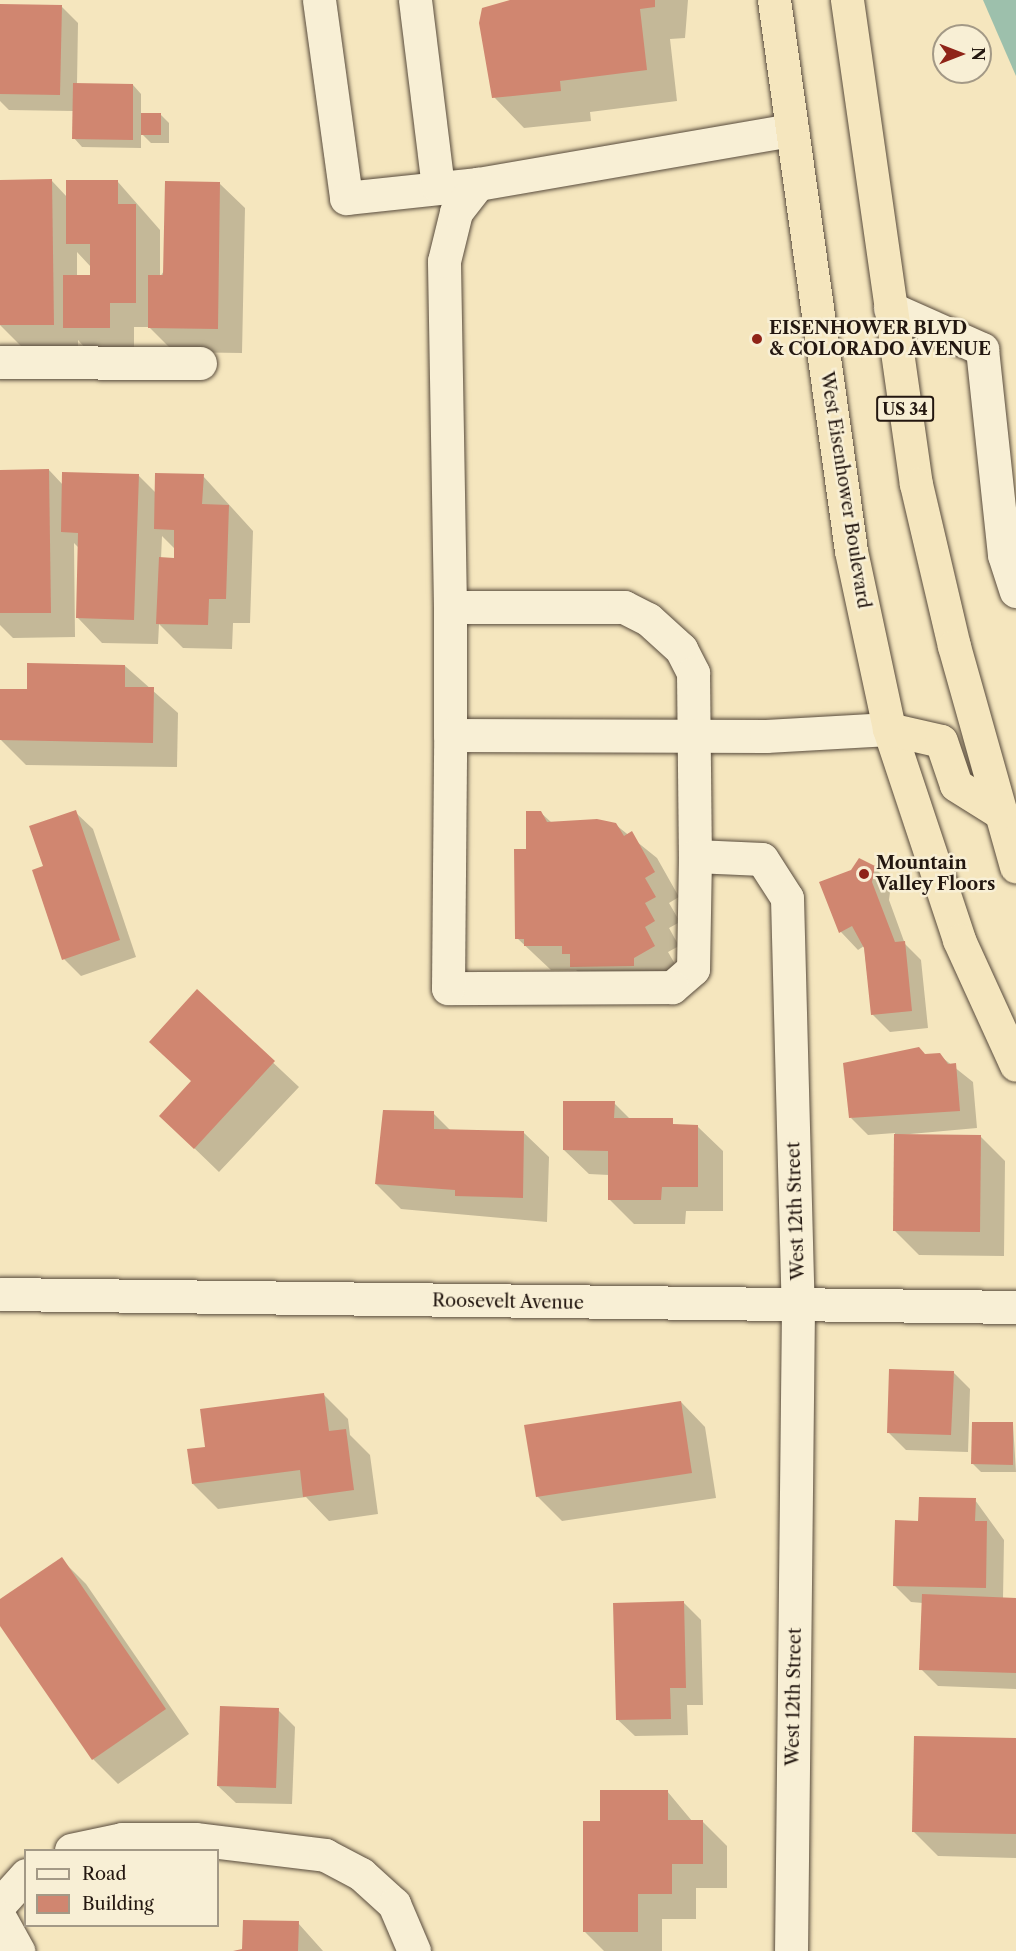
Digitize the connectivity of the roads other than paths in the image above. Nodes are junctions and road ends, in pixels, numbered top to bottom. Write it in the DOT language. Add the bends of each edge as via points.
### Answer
graph roads {
  1 [pos="319,0"];
  2 [pos="415,0"];
  3 [pos="774,0"];
  4 [pos="846,0"];
  5 [pos="792,130"];
  6 [pos="478,184"];
  7 [pos="438,187"];
  8 [pos="890,308"];
  9 [pos="0,362"];
  10 [pos="200,363"];
  11 [pos="1016,591"];
  12 [pos="450,607"];
  13 [pos="889,729"];
  14 [pos="450,735"];
  15 [pos="696,735"];
  16 [pos="999,812"];
  17 [pos="695,856"];
  18 [pos="1016,866"];
  19 [pos="1016,1065"];
  20 [pos="0,1293"];
  21 [pos="798,1307"];
  22 [pos="1016,1307"];
  23 [pos="80,1849"];
  24 [pos="24,1877"];
  25 [pos="0,1904"];
  26 [pos="0,1918"];
  27 [pos="18,1951"];
  28 [pos="414,1951"];
  29 [pos="791,1951"];
  1 -- 7 [label="street" via="346,198"];
  2 -- 7 [label="street"];
  3 -- 5 [label="highway, West Eisenhower Boulevard"];
  4 -- 8 [label="highway, US 34"];
  5 -- 6 [label="street"];
  5 -- 13 [label="highway, West Eisenhower Boulevard" via="851,551"];
  6 -- 7 [label="street"];
  6 -- 12 [label="street" via="456,212 444,261"];
  8 -- 11 [label="street" via="982,349 1004,555"];
  8 -- 16 [label="highway, US 34" via="916,484"];
  9 -- 10 [label="street"];
  12 -- 14 [label="street"];
  12 -- 15 [label="street" via="624,607 648,620 681,649 693,673"];
  13 -- 15 [label="street"];
  13 -- 16 [label="highway" via="941,741 957,785"];
  13 -- 19 [label="highway, West Eisenhower Boulevard" via="959,940"];
  14 -- 15 [label="street"];
  14 -- 17 [label="street" via="448,988 672,987 693,969"];
  15 -- 17 [label="street"];
  16 -- 18 [label="highway, US 34"];
  17 -- 21 [label="street, West 12th Street" via="762,858 787,898"];
  20 -- 21 [label="street, Roosevelt Avenue"];
  21 -- 22 [label="street, Roosevelt Avenue"];
  21 -- 29 [label="street, West 12th Street"];
  23 -- 28 [label="street" via="122,1839 195,1839 325,1855 361,1874 394,1904"];
  24 -- 25 [label="street"];
  26 -- 27 [label="street"];
}
